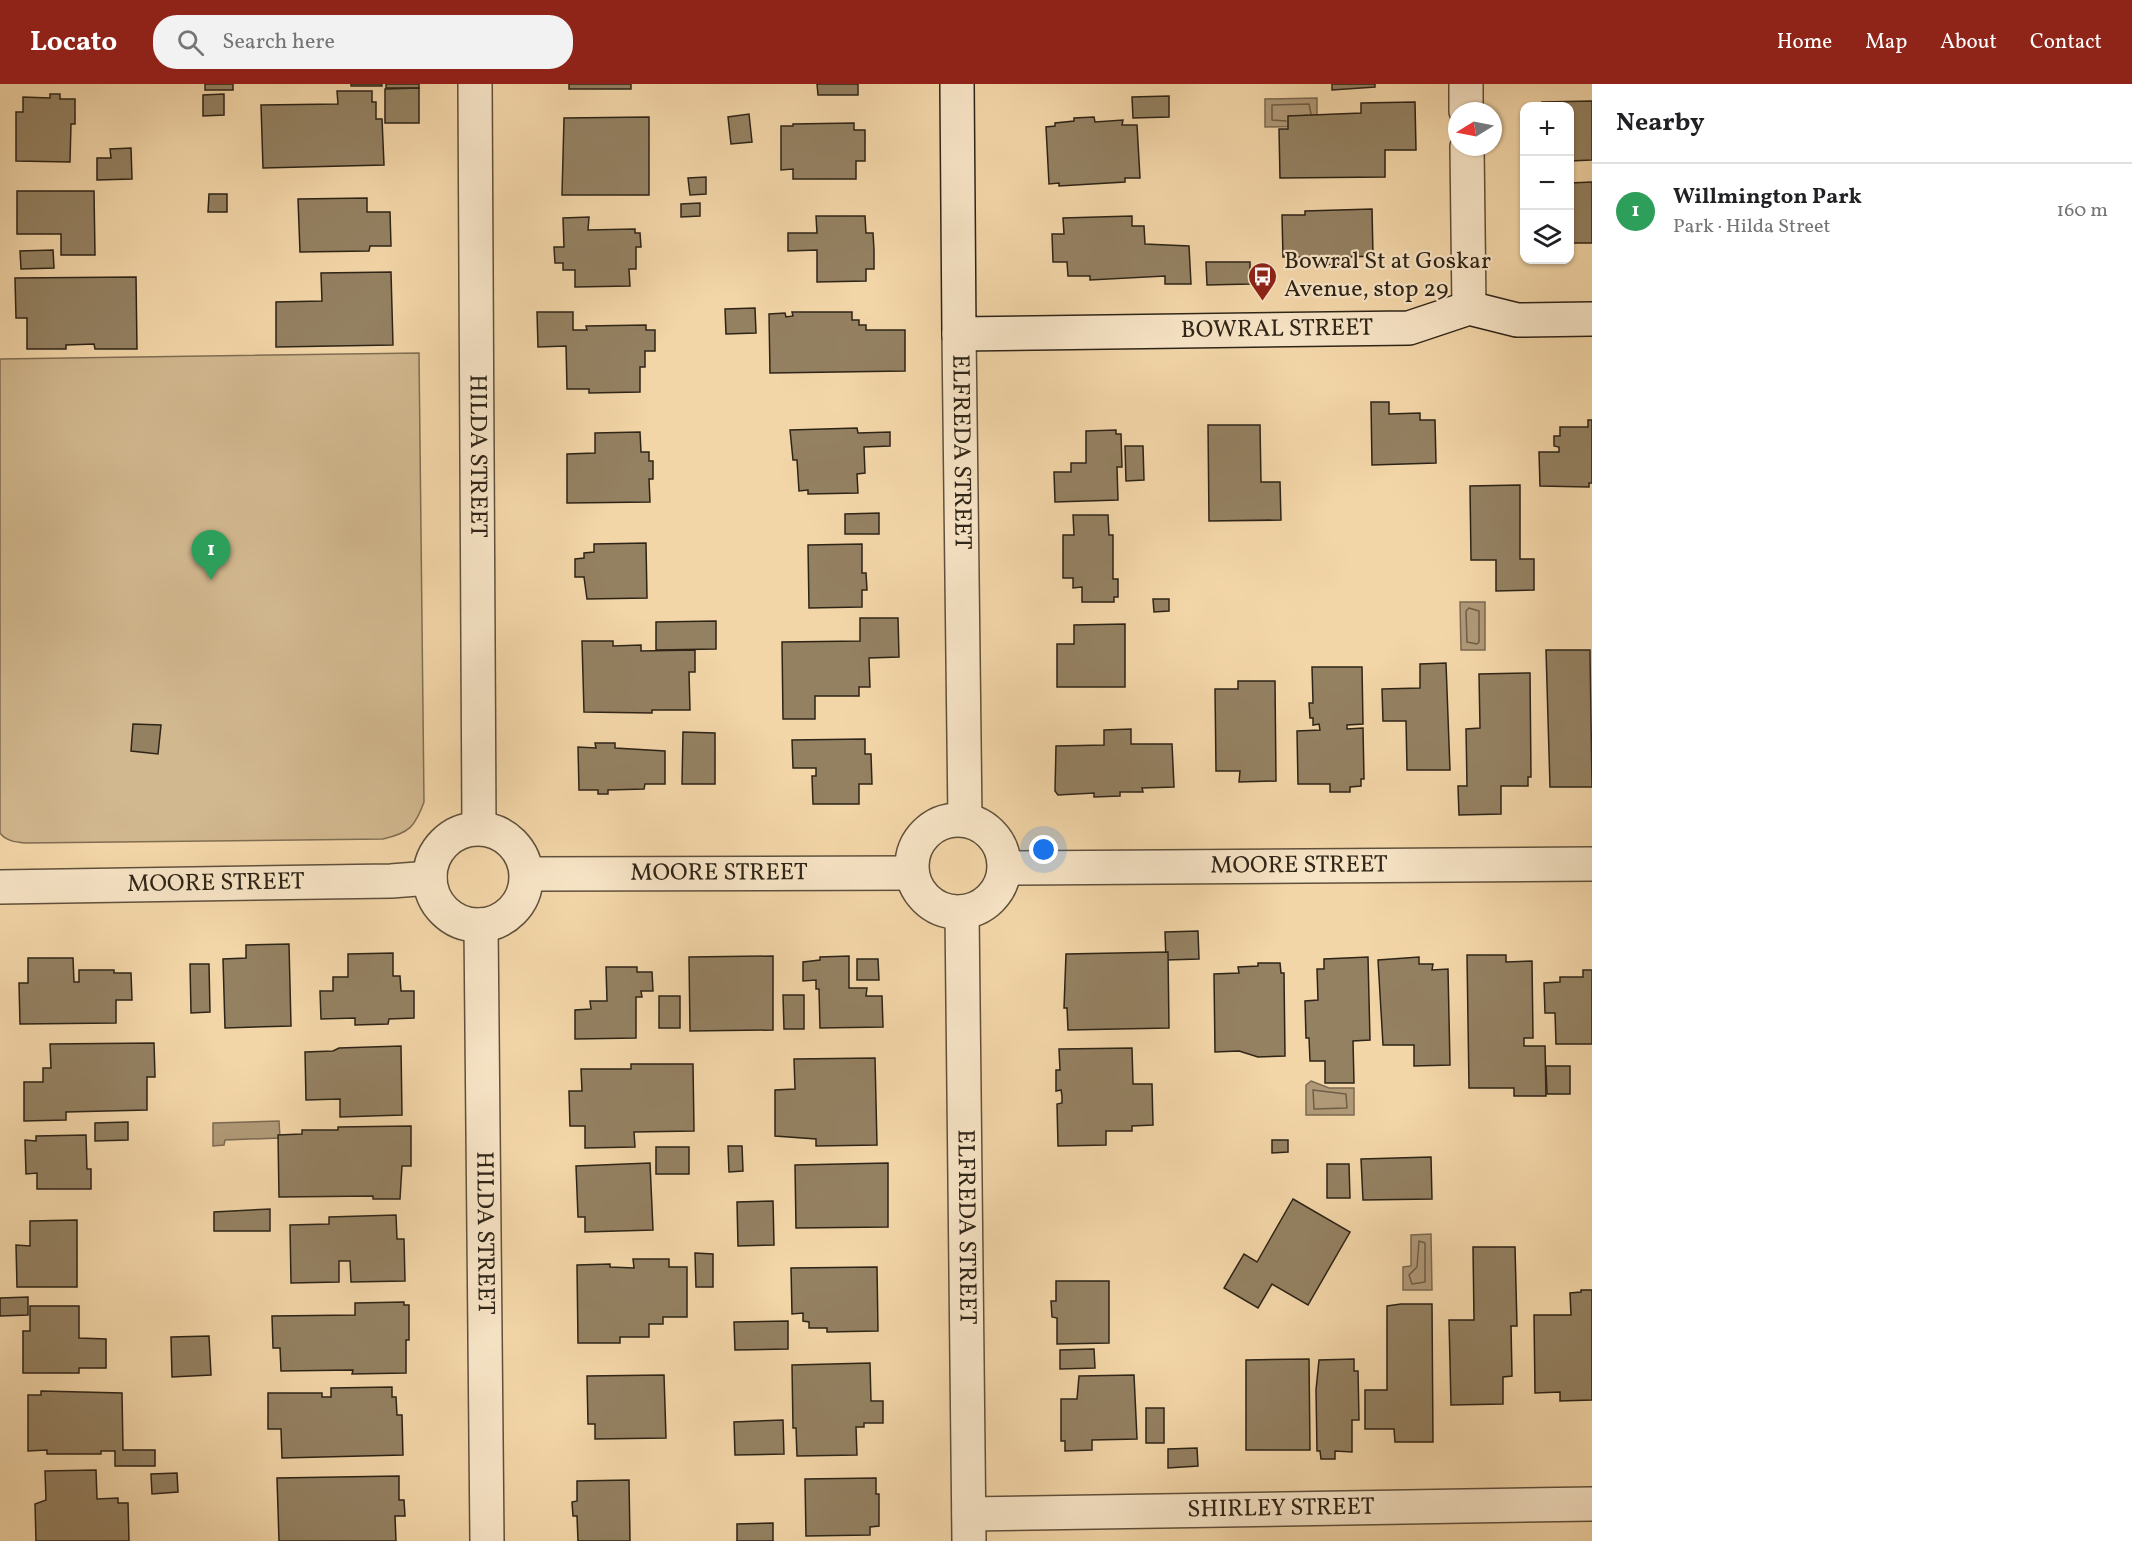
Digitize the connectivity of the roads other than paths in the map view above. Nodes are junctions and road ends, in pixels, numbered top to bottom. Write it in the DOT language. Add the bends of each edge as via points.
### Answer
graph roads {
  1 [pos="475,84"];
  2 [pos="957,84"];
  3 [pos="1466,84"];
  4 [pos="1466,102"];
  5 [pos="1467,156"];
  6 [pos="1469,308"];
  7 [pos="1592,319"];
  8 [pos="959,334"];
  9 [pos="965,820"];
  10 [pos="479,828"];
  11 [pos="1592,864"];
  12 [pos="1005,868"];
  13 [pos="912,873"];
  14 [pos="527,874"];
  15 [pos="430,878"];
  16 [pos="0,887"];
  17 [pos="962,912"];
  18 [pos="481,925"];
  19 [pos="1592,1504"];
  20 [pos="969,1528"];
  21 [pos="487,1541"];
  1 -- 10 [label="street, HILDA STREET"];
  2 -- 8 [label="street, ELFREDA STREET"];
  3 -- 4 [label="street"];
  5 -- 6 [label="street"];
  6 -- 7 [label="street" via="1517,320"];
  6 -- 8 [label="street, BOWRAL STREET" via="1409,328"];
  8 -- 9 [label="street, ELFREDA STREET"];
  9 -- 12 [label="street" via="989,831 998,842"];
  9 -- 13 [label="street" via="951,820 926,833 912,858"];
  10 -- 14 [label="street" via="507,837 517,848"];
  10 -- 15 [label="street" via="450,837 439,848"];
  11 -- 12 [label="street, MOORE STREET"];
  12 -- 17 [label="street" via="996,893 975,909"];
  13 -- 14 [label="street, MOORE STREET"];
  13 -- 17 [label="street" via="924,898 949,911"];
  14 -- 18 [label="street" via="519,903 496,922"];
  15 -- 16 [label="street, MOORE STREET"];
  15 -- 18 [label="street" via="437,899 452,917"];
  17 -- 20 [label="street, ELFREDA STREET"];
  18 -- 21 [label="street, HILDA STREET"];
  19 -- 20 [label="street, SHIRLEY STREET"];
}
